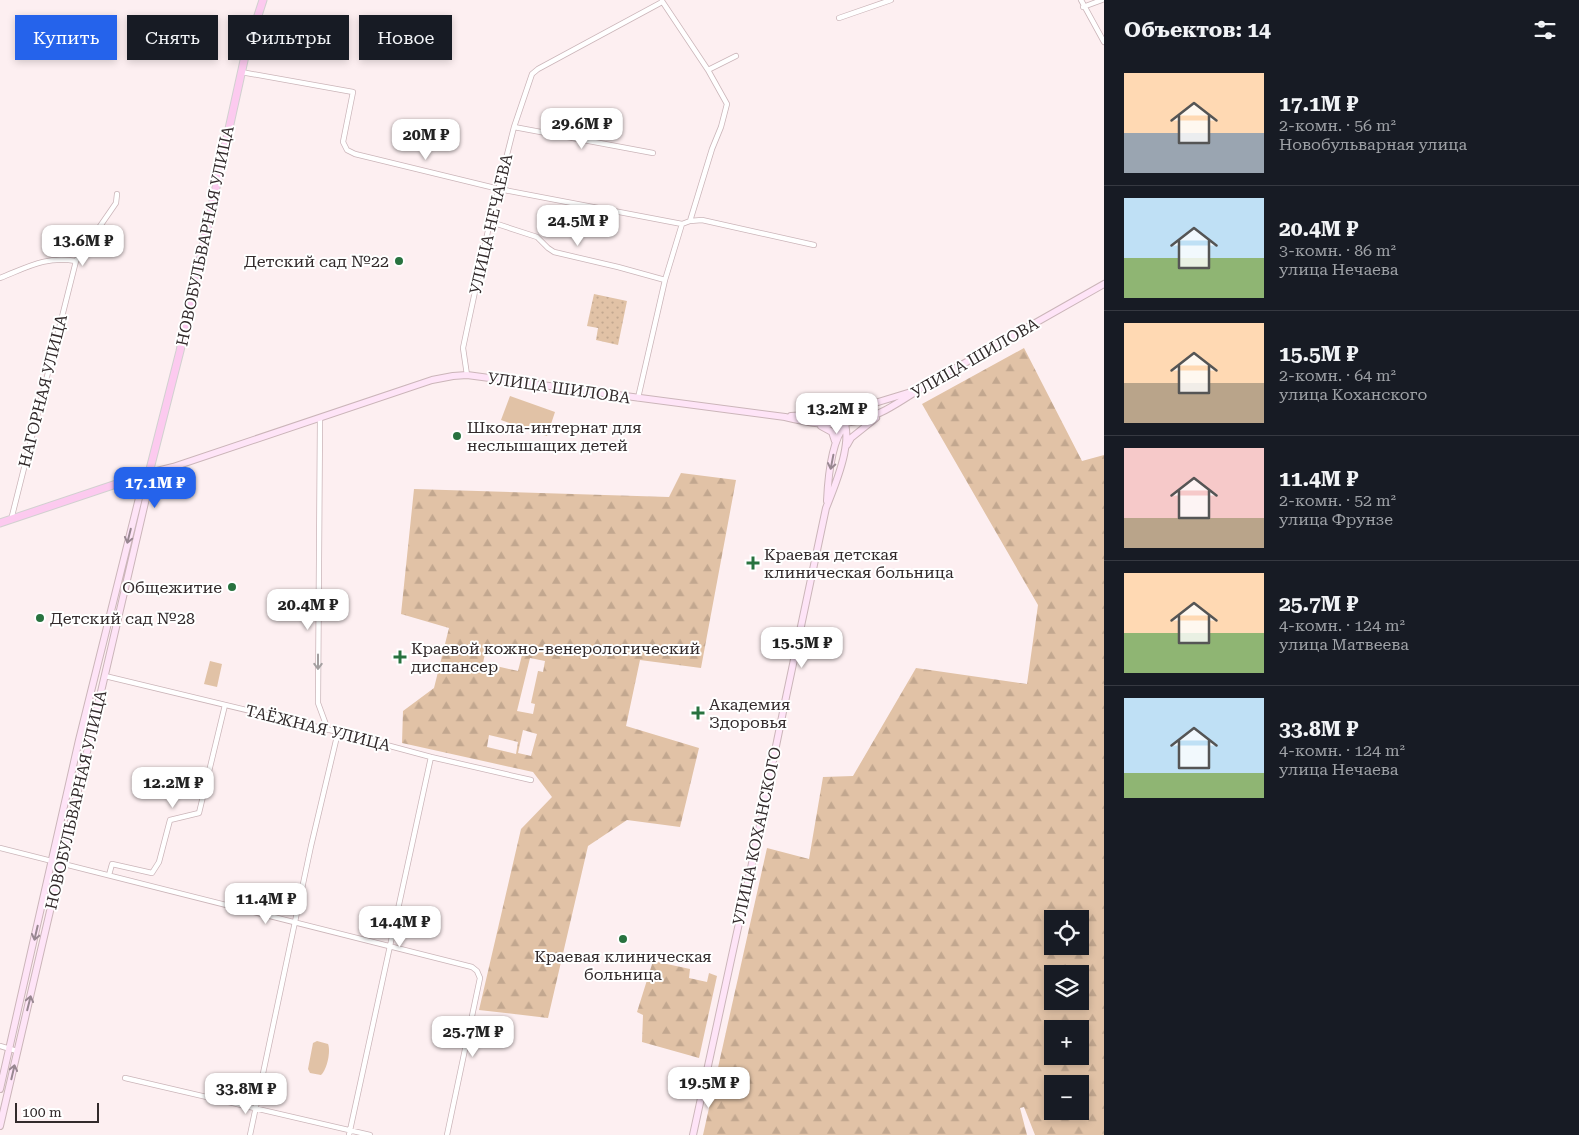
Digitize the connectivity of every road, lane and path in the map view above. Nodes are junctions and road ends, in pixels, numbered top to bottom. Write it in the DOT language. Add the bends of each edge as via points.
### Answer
graph roads {
  1 [pos="262,0"];
  2 [pos="891,0"];
  3 [pos="1081,0"];
  4 [pos="1102,0"];
  5 [pos="662,1"];
  6 [pos="881,2"];
  7 [pos="1083,7"];
  8 [pos="839,18"];
  9 [pos="1104,42"];
  10 [pos="736,56"];
  11 [pos="708,70"];
  12 [pos="242,72"];
  13 [pos="514,127"];
  14 [pos="653,153"];
  15 [pos="499,189"];
  16 [pos="117,194"];
  17 [pos="690,221"];
  18 [pos="490,222"];
  19 [pos="682,224"];
  20 [pos="814,245"];
  21 [pos="76,261"];
  22 [pos="0,278"];
  23 [pos="665,280"];
  24 [pos="1104,284"];
  25 [pos="467,375"];
  26 [pos="917,390"];
  27 [pos="638,398"];
  28 [pos="882,401"];
  29 [pos="886,411"];
  30 [pos="836,413"];
  31 [pos="785,416"];
  32 [pos="320,418"];
  33 [pos="808,422"];
  34 [pos="846,423"];
  35 [pos="835,445"];
  36 [pos="844,450"];
  37 [pos="149,473"];
  38 [pos="826,508"];
  39 [pos="10,520"];
  40 [pos="0,523"];
  41 [pos="105,676"];
  42 [pos="225,705"];
  43 [pos="328,730"];
  44 [pos="338,732"];
  45 [pos="431,757"];
  46 [pos="531,780"];
  47 [pos="0,848"];
  48 [pos="52,862"];
  49 [pos="60,864"];
  50 [pos="109,875"];
  51 [pos="295,922"];
  52 [pos="390,948"];
  53 [pos="0,1046"];
  54 [pos="9,1049"];
  55 [pos="17,1051"];
  56 [pos="125,1078"];
  57 [pos="0,1088"];
  58 [pos="254,1108"];
  59 [pos="0,1126"];
  60 [pos="350,1133"];
  61 [pos="250,1135"];
  62 [pos="370,1135"];
  63 [pos="446,1135"];
  64 [pos="693,1135"];
  1 -- 12 [label="main road, НОВОБУЛЬВАРНАЯ УЛИЦА"];
  2 -- 6 [label="street"];
  3 -- 7 [label="street"];
  4 -- 7 [label="street"];
  5 -- 11 [label="street"];
  5 -- 13 [label="street, УЛИЦА НЕЧАЕВА" via="532,74"];
  6 -- 8 [label="street"];
  7 -- 9 [label="street"];
  10 -- 11 [label="street"];
  11 -- 17 [label="street" via="727,104"];
  12 -- 15 [label="street" via="353,92 343,142 354,154"];
  12 -- 37 [label="main road, НОВОБУЛЬВАРНАЯ УЛИЦА" via="180,351"];
  13 -- 14 [label="street"];
  13 -- 15 [label="street, УЛИЦА НЕЧАЕВА"];
  15 -- 18 [label="street, УЛИЦА НЕЧАЕВА"];
  15 -- 19 [label="street"];
  16 -- 21 [label="street" via="116,203"];
  17 -- 19 [label="street"];
  17 -- 20 [label="street" via="702,220"];
  18 -- 23 [label="street" via="537,236 554,252"];
  18 -- 25 [label="street, УЛИЦА НЕЧАЕВА" via="463,348"];
  19 -- 23 [label="street"];
  21 -- 22 [label="street" via="46,260"];
  21 -- 39 [label="street, НАГОРНАЯ УЛИЦА"];
  23 -- 27 [label="street"];
  24 -- 26 [label="main road, УЛИЦА ШИЛОВА"];
  25 -- 27 [label="main road, УЛИЦА ШИЛОВА"];
  25 -- 32 [label="main road, УЛИЦА ШИЛОВА" via="432,380"];
  26 -- 28 [label="main road"];
  26 -- 29 [label="main road, УЛИЦА ШИЛОВА"];
  27 -- 31 [label="main road, УЛИЦА ШИЛОВА"];
  28 -- 30 [label="main road"];
  28 -- 34 [label="main road"];
  29 -- 34 [label="main road, УЛИЦА ШИЛОВА"];
  29 -- 36 [label="main road" via="851,438"];
  30 -- 31 [label="main road"];
  30 -- 34 [label="main road"];
  31 -- 33 [label="main road, УЛИЦА ШИЛОВА"];
  32 -- 37 [label="main road, УЛИЦА ШИЛОВА"];
  32 -- 43 [label="street, one-way" via="318,703"];
  33 -- 34 [label="main road, УЛИЦА ШИЛОВА"];
  33 -- 35 [label="main road" via="832,432"];
  34 -- 35 [label="main road"];
  34 -- 36 [label="main road" via="848,434"];
  35 -- 38 [label="main road, one-way"];
  36 -- 38 [label="main road" via="838,478"];
  37 -- 39 [label="main road, УЛИЦА ШИЛОВА"];
  37 -- 41 [label="main road, НОВОБУЛЬВАРНАЯ УЛИЦА"];
  37 -- 48 [label="main road, НОВОБУЛЬВАРНАЯ УЛИЦА, one-way" via="139,498 108,621"];
  38 -- 64 [label="main road, УЛИЦА КОХАНСКОГО"];
  39 -- 40 [label="main road, УЛИЦА ШИЛОВА"];
  41 -- 42 [label="street, ТАЁЖНАЯ УЛИЦА"];
  41 -- 49 [label="main road, НОВОБУЛЬВАРНАЯ УЛИЦА"];
  42 -- 43 [label="street, ТАЁЖНАЯ УЛИЦА"];
  42 -- 50 [label="street" via="199,813 170,820 159,862 152,873 112,864"];
  43 -- 44 [label="street, ТАЁЖНАЯ УЛИЦА"];
  44 -- 45 [label="street, ТАЁЖНАЯ УЛИЦА"];
  44 -- 51 [label="street"];
  45 -- 46 [label="street, ТАЁЖНАЯ УЛИЦА"];
  45 -- 52 [label="street"];
  47 -- 48 [label="street"];
  48 -- 49 [label="street"];
  48 -- 54 [label="main road, НОВОБУЛЬВАРНАЯ УЛИЦА, one-way"];
  49 -- 50 [label="street"];
  55 -- 49 [label="main road, НОВОБУЛЬВАРНАЯ УЛИЦА, one-way"];
  50 -- 51 [label="street"];
  51 -- 52 [label="street"];
  51 -- 58 [label="street"];
  52 -- 60 [label="street"];
  52 -- 63 [label="street" via="472,967 480,978"];
  53 -- 54 [label="street"];
  54 -- 55 [label="street"];
  54 -- 57 [label="main road, НОВОБУЛЬВАРНАЯ УЛИЦА"];
  59 -- 55 [label="main road, НОВОБУЛЬВАРНАЯ УЛИЦА, one-way"];
  56 -- 58 [label="street"];
  58 -- 60 [label="street"];
  58 -- 61 [label="street"];
  60 -- 62 [label="street"];
}
